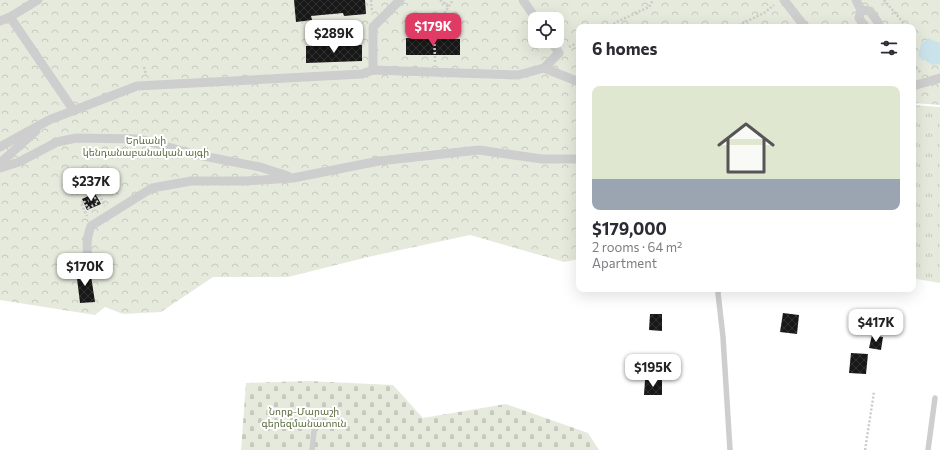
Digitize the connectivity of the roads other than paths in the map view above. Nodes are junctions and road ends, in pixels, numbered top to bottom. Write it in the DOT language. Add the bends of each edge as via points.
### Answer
graph roads {
  1 [pos="38,0"];
  2 [pos="400,0"];
  3 [pos="523,0"];
  4 [pos="784,0"];
  5 [pos="856,0"];
  6 [pos="861,10"];
  7 [pos="531,12"];
  8 [pos="4,18"];
  9 [pos="804,24"];
  10 [pos="863,24"];
  11 [pos="879,24"];
  12 [pos="556,48"];
  13 [pos="544,68"];
  14 [pos="373,70"];
  15 [pos="940,78"];
  16 [pos="576,81"];
  17 [pos="916,85"];
  18 [pos="74,110"];
  19 [pos="49,120"];
  20 [pos="0,147"];
  21 [pos="576,159"];
  22 [pos="0,163"];
  23 [pos="0,168"];
  24 [pos="293,178"];
  25 [pos="93,270"];
  26 [pos="718,292"];
  27 [pos="935,398"];
  28 [pos="316,413"];
  29 [pos="312,450"];
  30 [pos="730,450"];
  31 [pos="928,450"];
  1 -- 8 [label="street"];
  2 -- 14 [label="street" via="374,27"];
  3 -- 7 [label="street"];
  4 -- 9 [label="street"];
  5 -- 6 [label="street"];
  6 -- 10 [label="street" via="859,18"];
  6 -- 11 [label="street" via="870,11"];
  8 -- 18 [label="street"];
  12 -- 13 [label="street" via="559,53"];
  13 -- 14 [label="street" via="518,75"];
  13 -- 16 [label="street"];
  14 -- 18 [label="street" via="362,74 137,86"];
  15 -- 17 [label="street"];
  18 -- 19 [label="street"];
  19 -- 20 [label="street"];
  19 -- 22 [label="street"];
  21 -- 24 [label="street" via="542,159 479,150 379,161"];
  23 -- 24 [label="street" via="19,162 56,142 76,138 140,139 193,154 260,167"];
  24 -- 25 [label="street" via="191,181 152,188 92,226 89,233 88,255"];
  26 -- 30 [label="lane"];
  27 -- 31 [label="lane"];
  28 -- 29 [label="lane"];
}
